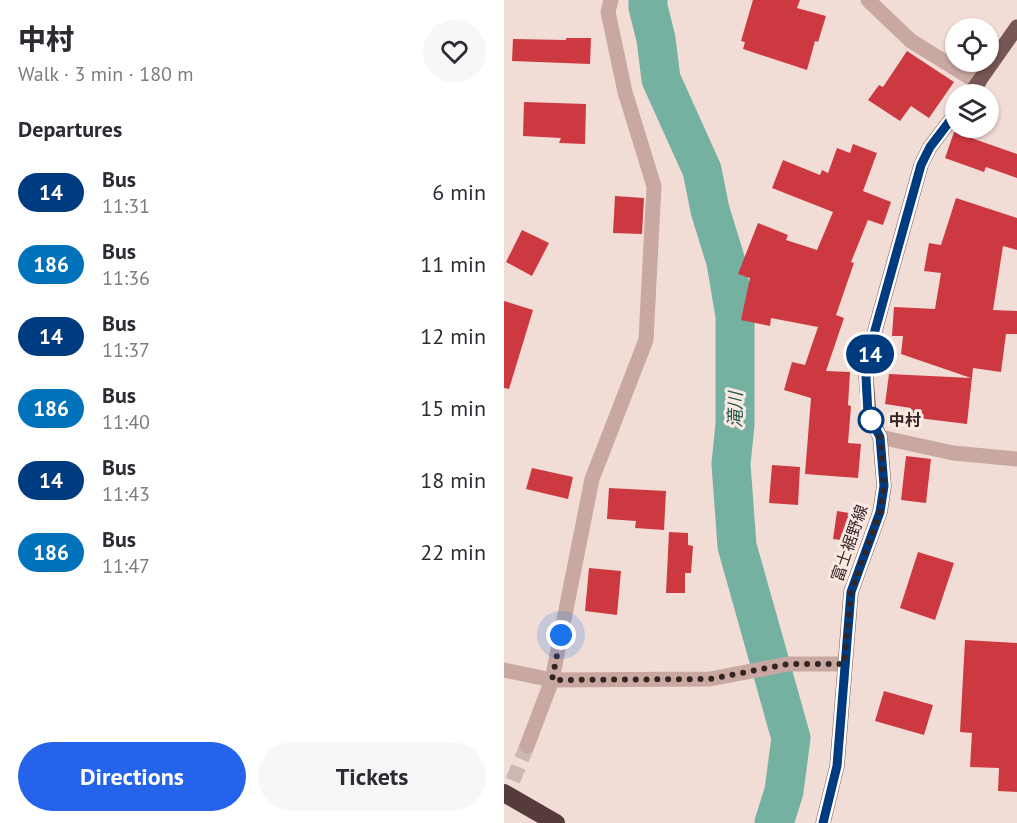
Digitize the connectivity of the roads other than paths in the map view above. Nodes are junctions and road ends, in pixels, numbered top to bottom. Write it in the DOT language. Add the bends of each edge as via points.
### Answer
graph roads {
  1 [pos="611,0"];
  2 [pos="868,0"];
  3 [pos="1017,27"];
  4 [pos="967,84"];
  5 [pos="977,84"];
  6 [pos="945,127"];
  7 [pos="880,437"];
  8 [pos="1017,459"];
  9 [pos="844,664"];
  10 [pos="504,670"];
  11 [pos="552,680"];
  12 [pos="527,746"];
  13 [pos="504,793"];
  14 [pos="556,823"];
  15 [pos="823,823"];
  1 -- 11 [label="street" via="609,12 625,92 654,186 646,340 592,479"];
  2 -- 4 [label="street" via="911,41"];
  3 -- 5 [label="main road"];
  6 -- 7 [label="main road, 富士裾野線" via="921,165 874,334 866,377 868,414"];
  7 -- 8 [label="street" via="953,453"];
  7 -- 9 [label="main road, 富士裾野線" via="884,486 880,512 851,592"];
  9 -- 11 [label="street" via="788,664 710,679"];
  9 -- 15 [label="main road, 富士裾野線" via="837,766"];
  10 -- 11 [label="street"];
  11 -- 12 [label="street"];
  13 -- 14 [label="highway"];
}
